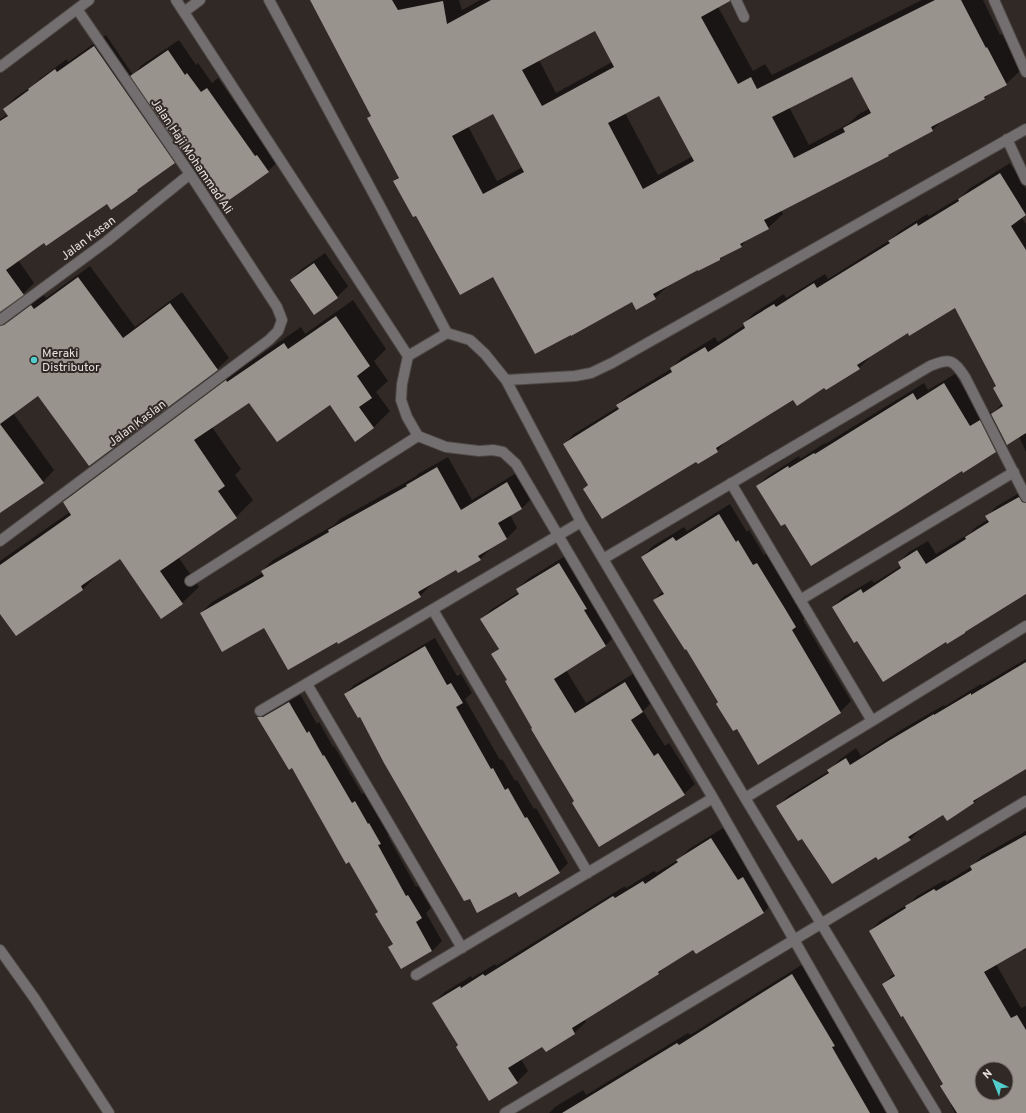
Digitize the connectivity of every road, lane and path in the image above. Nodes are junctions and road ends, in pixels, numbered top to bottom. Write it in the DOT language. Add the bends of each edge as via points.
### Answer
graph roads {
  1 [pos="89,0"];
  2 [pos="176,0"];
  3 [pos="200,0"];
  4 [pos="269,0"];
  5 [pos="736,0"];
  6 [pos="994,0"];
  7 [pos="77,9"];
  8 [pos="184,12"];
  9 [pos="744,17"];
  10 [pos="0,67"];
  11 [pos="1026,72"];
  12 [pos="1026,129"];
  13 [pos="1007,140"];
  14 [pos="190,174"];
  15 [pos="1026,180"];
  16 [pos="0,320"];
  17 [pos="282,320"];
  18 [pos="447,333"];
  19 [pos="408,356"];
  20 [pos="506,380"];
  21 [pos="418,436"];
  22 [pos="1014,472"];
  23 [pos="731,483"];
  24 [pos="1026,497"];
  25 [pos="581,522"];
  26 [pos="559,535"];
  27 [pos="0,541"];
  28 [pos="603,559"];
  29 [pos="190,581"];
  30 [pos="800,600"];
  31 [pos="433,610"];
  32 [pos="1026,626"];
  33 [pos="307,684"];
  34 [pos="260,711"];
  35 [pos="872,721"];
  36 [pos="713,798"];
  37 [pos="745,798"];
  38 [pos="1026,801"];
  39 [pos="588,873"];
  40 [pos="821,924"];
  41 [pos="793,940"];
  42 [pos="462,948"];
  43 [pos="0,950"];
  44 [pos="416,975"];
  45 [pos="109,1113"];
  46 [pos="505,1113"];
  47 [pos="893,1113"];
  48 [pos="936,1113"];
  1 -- 7 [label="street"];
  2 -- 8 [label="street"];
  3 -- 8 [label="street"];
  4 -- 18 [label="street"];
  5 -- 9 [label="street"];
  6 -- 11 [label="street"];
  7 -- 10 [label="street"];
  7 -- 14 [label="street, Jalan Haji Mohammad Ali"];
  8 -- 19 [label="street"];
  12 -- 13 [label="street"];
  13 -- 15 [label="street"];
  13 -- 20 [label="street" via="612,363 591,373 575,376"];
  14 -- 16 [label="street, Jalan Kasan"];
  14 -- 17 [label="street, Jalan Haji Mohammad Ali" via="277,307"];
  17 -- 27 [label="street, Jalan Kaslan" via="278,331 269,340"];
  18 -- 19 [label="street"];
  18 -- 20 [label="street" via="470,340 486,354"];
  19 -- 21 [label="street" via="401,400 406,417"];
  20 -- 25 [label="street"];
  21 -- 26 [label="street" via="446,447 503,452 516,464"];
  21 -- 29 [label="street"];
  22 -- 23 [label="street" via="966,377 956,364 945,360 930,366"];
  22 -- 24 [label="street"];
  22 -- 30 [label="street"];
  23 -- 28 [label="street"];
  23 -- 30 [label="street"];
  25 -- 26 [label="street"];
  25 -- 28 [label="street"];
  26 -- 31 [label="street"];
  26 -- 36 [label="street"];
  28 -- 37 [label="street"];
  30 -- 35 [label="street"];
  31 -- 33 [label="street"];
  31 -- 39 [label="street"];
  32 -- 35 [label="street"];
  33 -- 34 [label="street"];
  33 -- 42 [label="street"];
  35 -- 37 [label="street"];
  36 -- 39 [label="street"];
  36 -- 41 [label="street"];
  37 -- 40 [label="street"];
  38 -- 40 [label="street"];
  39 -- 42 [label="street"];
  40 -- 41 [label="street"];
  40 -- 48 [label="street"];
  41 -- 46 [label="street"];
  41 -- 47 [label="street"];
  42 -- 44 [label="street"];
  43 -- 45 [label="street"];
}
